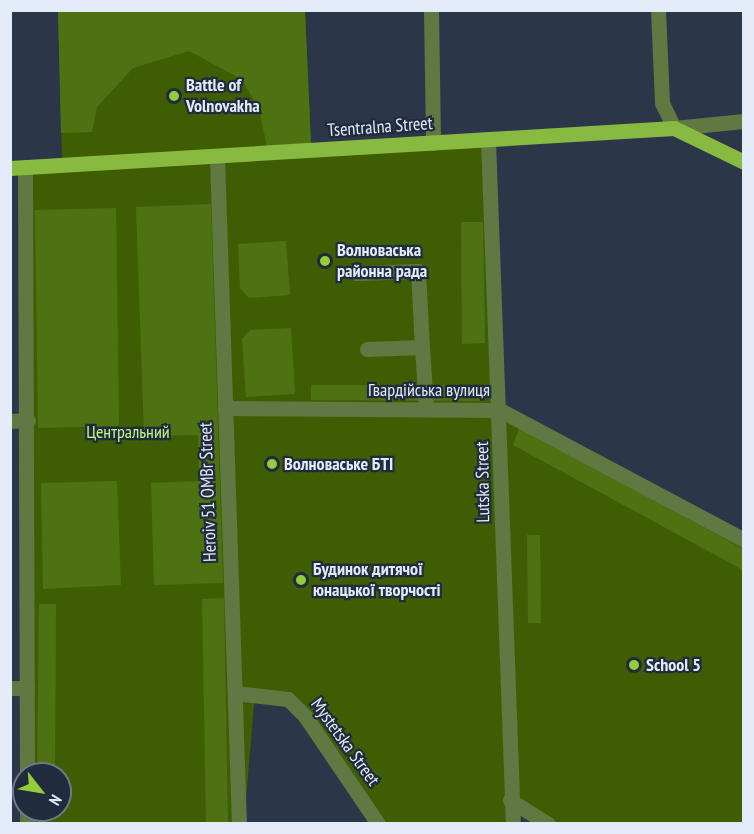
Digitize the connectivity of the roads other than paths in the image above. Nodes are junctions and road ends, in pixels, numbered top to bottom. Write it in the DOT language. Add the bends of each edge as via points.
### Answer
graph roads {
  1 [pos="431,10"];
  2 [pos="658,10"];
  3 [pos="744,121"];
  4 [pos="674,128"];
  5 [pos="488,140"];
  6 [pos="433,143"];
  7 [pos="217,158"];
  8 [pos="744,162"];
  9 [pos="18,167"];
  10 [pos="356,273"];
  11 [pos="422,347"];
  12 [pos="368,349"];
  13 [pos="225,408"];
  14 [pos="426,409"];
  15 [pos="500,410"];
  16 [pos="28,420"];
  17 [pos="10,421"];
  18 [pos="744,540"];
  19 [pos="10,688"];
  20 [pos="27,688"];
  21 [pos="235,693"];
  22 [pos="27,762"];
  23 [pos="510,800"];
  24 [pos="239,824"];
  25 [pos="378,824"];
  26 [pos="513,824"];
  27 [pos="548,824"];
  1 -- 6 [label="street"];
  2 -- 4 [label="street" via="662,103"];
  3 -- 4 [label="street"];
  4 -- 5 [label="main road, Tsentralna Street"];
  4 -- 8 [label="main road, Tsentralna Street"];
  5 -- 6 [label="main road, Tsentralna Street"];
  5 -- 15 [label="street, Lutska Street"];
  6 -- 7 [label="main road, Tsentralna Street"];
  7 -- 9 [label="main road, Tsentralna Street"];
  7 -- 13 [label="street, Heroiv 51 OMBr Street"];
  9 -- 16 [label="street"];
  10 -- 11 [label="street" via="418,271"];
  11 -- 12 [label="street"];
  11 -- 14 [label="street"];
  13 -- 14 [label="street, Гвардійська вулиця"];
  13 -- 21 [label="street, Heroiv 51 OMBr Street"];
  14 -- 15 [label="street, Гвардійська вулиця"];
  15 -- 18 [label="street, Гвардійська вулиця"];
  15 -- 23 [label="street, Lutska Street"];
  16 -- 17 [label="street"];
  16 -- 20 [label="street"];
  19 -- 20 [label="street"];
  20 -- 22 [label="street"];
  21 -- 24 [label="street, Heroiv 51 OMBr Street"];
  21 -- 25 [label="street, Mystetska Street" via="255,692 294,705"];
  23 -- 26 [label="street, Lutska Street"];
  23 -- 27 [label="street"];
}
